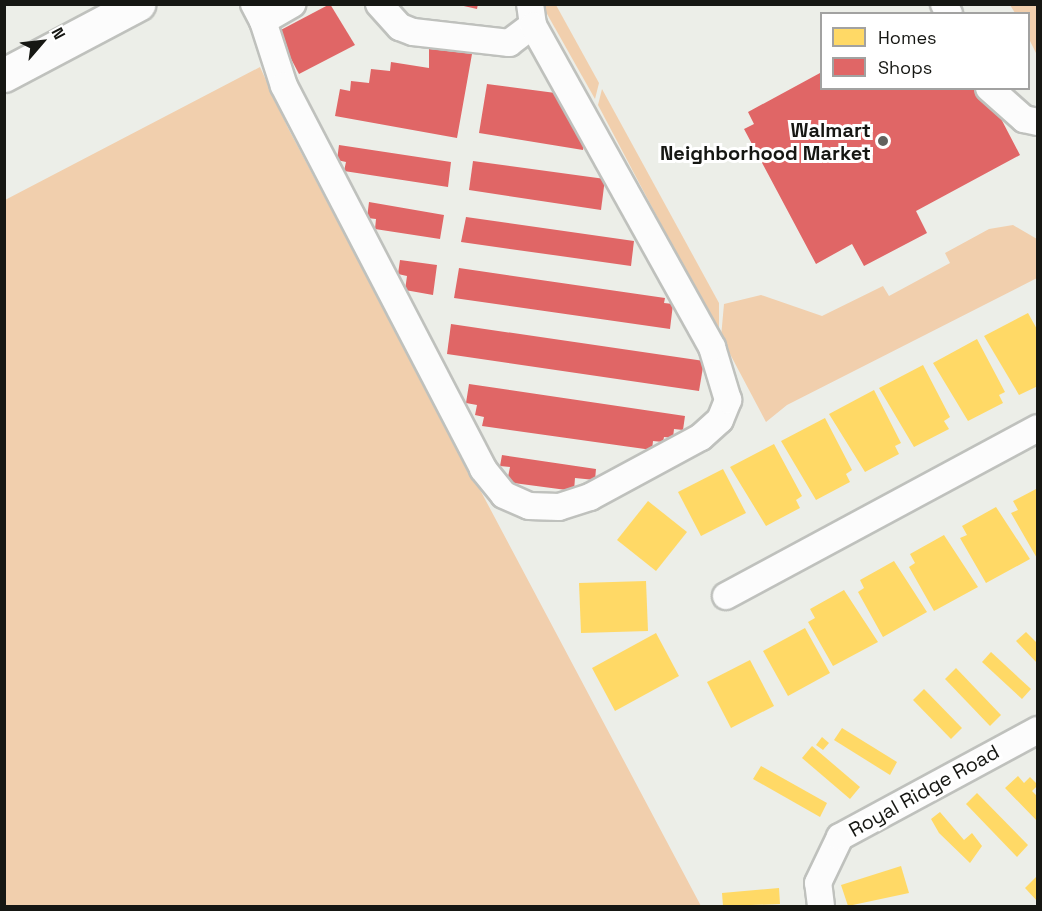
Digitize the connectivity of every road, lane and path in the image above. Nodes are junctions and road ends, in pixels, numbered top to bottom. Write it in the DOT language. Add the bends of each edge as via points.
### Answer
graph roads {
  1 [pos="138,4"];
  2 [pos="293,4"];
  3 [pos="379,4"];
  4 [pos="258,13"];
  5 [pos="532,15"];
  6 [pos="4,75"];
  7 [pos="991,90"];
  8 [pos="1038,122"];
  9 [pos="1038,428"];
  10 [pos="726,596"];
  11 [pos="1038,730"];
  12 [pos="821,906"];
  1 -- 6 [label="main road"];
  2 -- 4 [label="street"];
  3 -- 5 [label="street" via="400,27 509,43"];
  4 -- 5 [label="street" via="288,94 483,469 504,495 529,506 559,507 590,496 701,437 720,420 728,400 712,347"];
  7 -- 8 [label="street" via="1024,119"];
  9 -- 10 [label="street"];
  11 -- 12 [label="street, Royal Ridge Road" via="840,837 823,865"];
}
